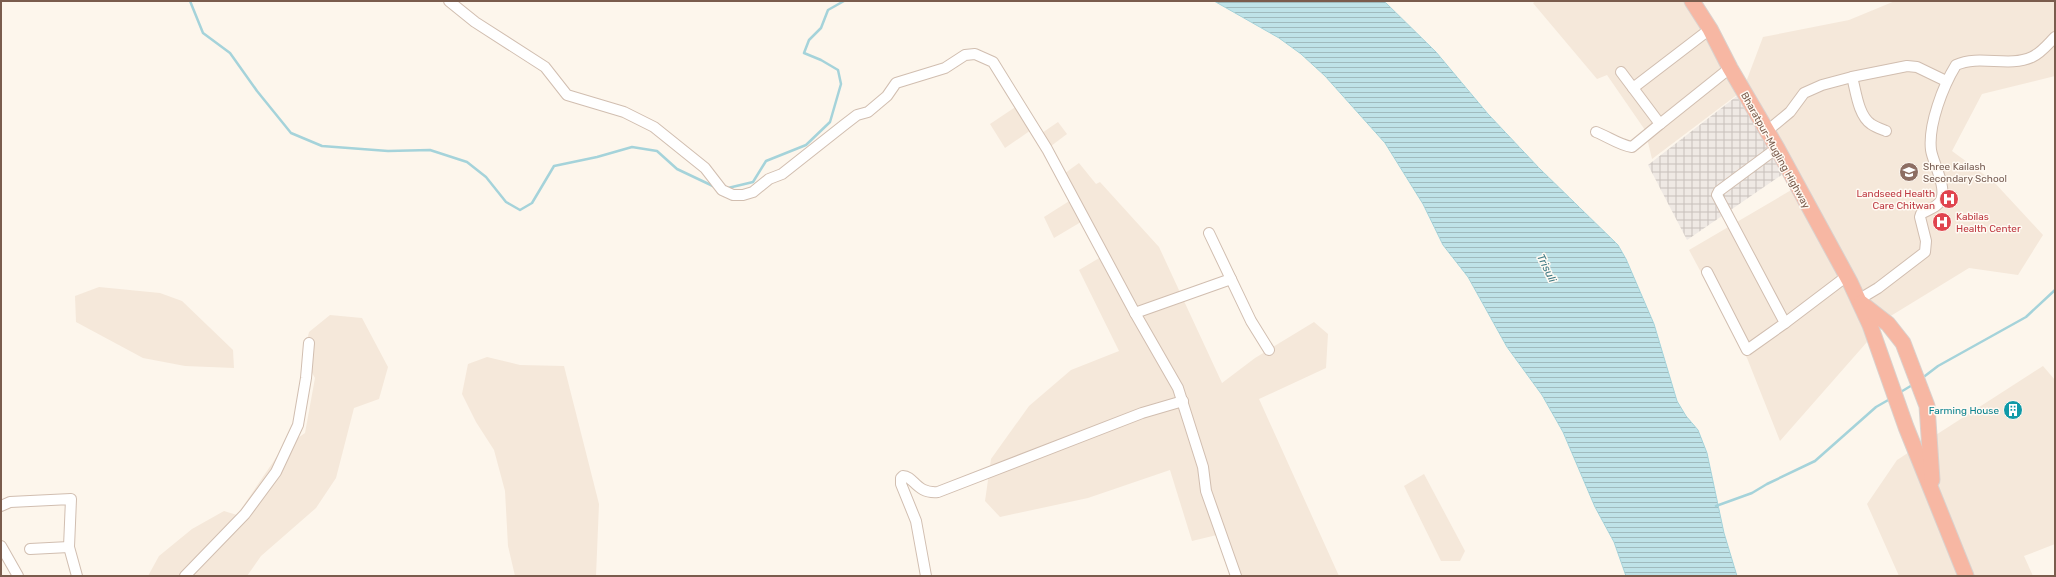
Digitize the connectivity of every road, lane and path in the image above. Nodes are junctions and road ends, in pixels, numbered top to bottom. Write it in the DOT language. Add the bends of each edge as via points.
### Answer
graph roads {
  1 [pos="449,1"];
  2 [pos="1692,1"];
  3 [pos="1710,29"];
  4 [pos="2055,37"];
  5 [pos="1730,68"];
  6 [pos="1621,72"];
  7 [pos="1852,77"];
  8 [pos="1946,81"];
  9 [pos="1633,88"];
  10 [pos="1660,124"];
  11 [pos="1767,131"];
  12 [pos="1886,131"];
  13 [pos="1596,132"];
  14 [pos="1777,148"];
  15 [pos="1209,233"];
  16 [pos="1707,272"];
  17 [pos="1847,276"];
  18 [pos="1231,279"];
  19 [pos="1858,300"];
  20 [pos="1135,313"];
  21 [pos="1785,323"];
  22 [pos="309,343"];
  23 [pos="1269,350"];
  24 [pos="1183,401"];
  25 [pos="1933,493"];
  26 [pos="1,506"];
  27 [pos="1,546"];
  28 [pos="69,547"];
  29 [pos="30,549"];
  30 [pos="18,576"];
  31 [pos="77,576"];
  32 [pos="185,576"];
  33 [pos="926,576"];
  34 [pos="1236,576"];
  35 [pos="1966,576"];
  1 -- 20 [label="street" via="545,68 567,95 624,112 654,127 704,168 722,190 733,195 753,192 769,179 782,174 857,115 868,112 887,96 896,83 945,68 965,55 975,54 987,58 999,68 1039,135"];
  2 -- 3 [label="highway, Bharatpur-Mugling Highway"];
  3 -- 5 [label="highway, Bharatpur-Mugling Highway"];
  3 -- 9 [label="street"];
  4 -- 8 [label="street" via="2038,53 2021,61 1963,62 1956,65"];
  5 -- 10 [label="street"];
  5 -- 11 [label="highway, Bharatpur-Mugling Highway"];
  6 -- 9 [label="street"];
  7 -- 8 [label="street" via="1907,66 1917,67"];
  7 -- 11 [label="street" via="1822,85 1804,94 1790,112"];
  7 -- 12 [label="street" via="1866,120"];
  8 -- 19 [label="street" via="1930,143 1941,184 1942,198 1938,205 1920,217 1926,241 1925,252"];
  9 -- 10 [label="street"];
  10 -- 13 [label="street" via="1632,147"];
  11 -- 14 [label="highway, Bharatpur-Mugling Highway"];
  14 -- 17 [label="highway, Bharatpur-Mugling Highway"];
  14 -- 21 [label="street" via="1719,191 1718,195"];
  15 -- 18 [label="street"];
  16 -- 21 [label="street" via="1747,350"];
  17 -- 19 [label="highway, Bharatpur-Mugling Highway"];
  17 -- 21 [label="street"];
  18 -- 20 [label="street"];
  18 -- 23 [label="street" via="1251,321"];
  19 -- 25 [label="highway, Bharatpur-Mugling Highway" via="1870,325 1906,427"];
  19 -- 25 [label="highway, Bharatpur-Mugling Highway" via="1888,324 1904,343 1927,406"];
  20 -- 24 [label="street"];
  22 -- 32 [label="street" via="298,425 276,472 245,514"];
  24 -- 33 [label="street" via="1142,413 938,492 921,490 908,477 903,476 901,484 916,521"];
  24 -- 34 [label="street" via="1203,467 1206,491"];
  25 -- 35 [label="highway, Bharatpur-Mugling Highway"];
  26 -- 28 [label="street" via="10,502 71,500"];
  27 -- 30 [label="street"];
  28 -- 29 [label="street"];
  28 -- 31 [label="street"];
}
